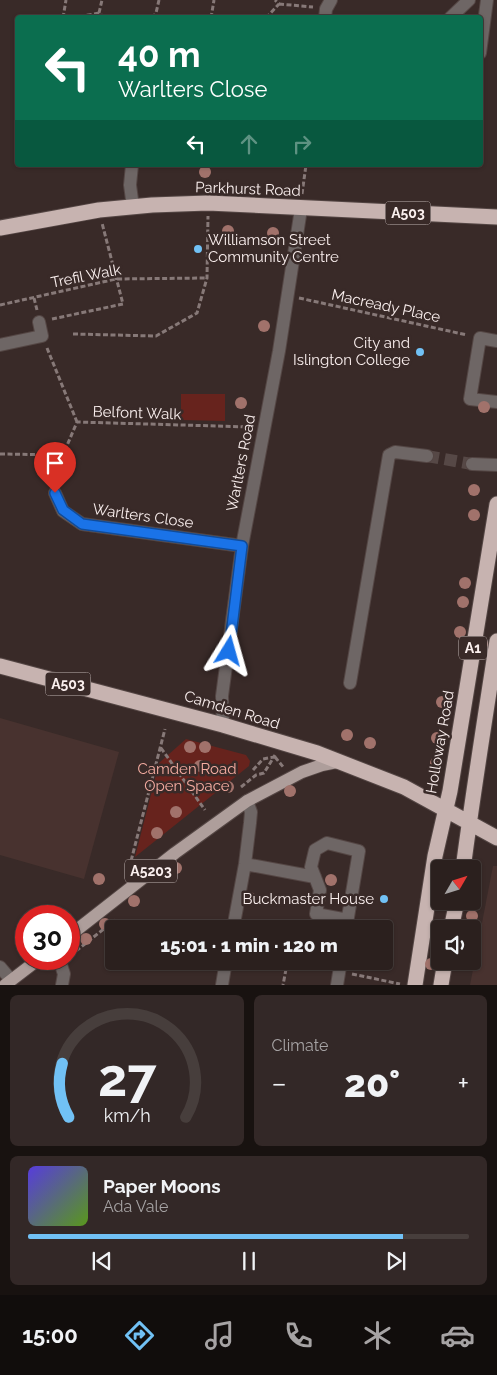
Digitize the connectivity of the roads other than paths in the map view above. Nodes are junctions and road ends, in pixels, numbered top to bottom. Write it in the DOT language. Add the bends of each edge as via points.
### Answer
graph roads {
  1 [pos="469,0"];
  2 [pos="487,0"];
  3 [pos="453,15"];
  4 [pos="483,30"];
  5 [pos="132,167"];
  6 [pos="133,206"];
  7 [pos="301,209"];
  8 [pos="497,217"];
  9 [pos="0,228"];
  10 [pos="40,322"];
  11 [pos="497,341"];
  12 [pos="0,345"];
  13 [pos="497,402"];
  14 [pos="427,456"];
  15 [pos="472,464"];
  16 [pos="497,465"];
  17 [pos="55,493"];
  18 [pos="497,504"];
  19 [pos="242,546"];
  20 [pos="497,641"];
  21 [pos="0,666"];
  22 [pos="350,683"];
  23 [pos="223,725"];
  24 [pos="337,762"];
  25 [pos="247,801"];
  26 [pos="445,810"];
  27 [pos="470,825"];
  28 [pos="497,838"];
  29 [pos="464,860"];
  30 [pos="245,864"];
  31 [pos="315,877"];
  32 [pos="235,920"];
  33 [pos="335,920"];
  34 [pos="348,920"];
  35 [pos="80,927"];
  36 [pos="0,967"];
  37 [pos="25,970"];
  38 [pos="63,970"];
  39 [pos="224,970"];
  40 [pos="339,970"];
  41 [pos="444,970"];
  42 [pos="8,983"];
  43 [pos="62,985"];
  44 [pos="222,985"];
  45 [pos="337,985"];
  46 [pos="415,985"];
  47 [pos="441,985"];
  1 -- 3 [label="street"];
  2 -- 4 [label="street"];
  5 -- 6 [label="street"];
  6 -- 7 [label="highway, Parkhurst Road / A503" via="208,203"];
  6 -- 9 [label="highway, Parkhurst Road / A503"];
  7 -- 8 [label="highway, Parkhurst Road / A503"];
  7 -- 19 [label="street, Warlters Road"];
  10 -- 12 [label="street" via="42,336"];
  11 -- 13 [label="street" via="480,338 470,399"];
  14 -- 22 [label="street" via="395,452 389,455"];
  15 -- 16 [label="street"];
  17 -- 19 [label="street, Warlters Close" via="63,510 82,524"];
  18 -- 26 [label="highway, Holloway Road / A1"];
  19 -- 23 [label="street, Warlters Road" via="222,696"];
  20 -- 27 [label="highway, A1"];
  21 -- 23 [label="highway, Camden Road / A503"];
  23 -- 24 [label="highway, Camden Road / A503"];
  24 -- 25 [label="main road, A5203" via="302,772"];
  24 -- 26 [label="highway, Camden Road / A503" via="391,781"];
  25 -- 30 [label="street" via="251,812"];
  25 -- 35 [label="main road, A5203"];
  26 -- 27 [label="highway, A503"];
  26 -- 46 [label="highway, Holloway Road / A1"];
  27 -- 28 [label="highway, A503"];
  27 -- 29 [label="highway, A1"];
  30 -- 31 [label="street"];
  30 -- 32 [label="street"];
  31 -- 33 [label="street" via="320,890 316,914"];
  31 -- 34 [label="street" via="311,867 315,850 327,843 359,852"];
  36 -- 42 [label="street"];
  37 -- 42 [label="main road"];
  38 -- 43 [label="street"];
  39 -- 44 [label="street"];
  40 -- 45 [label="street"];
  41 -- 47 [label="highway"];
}
